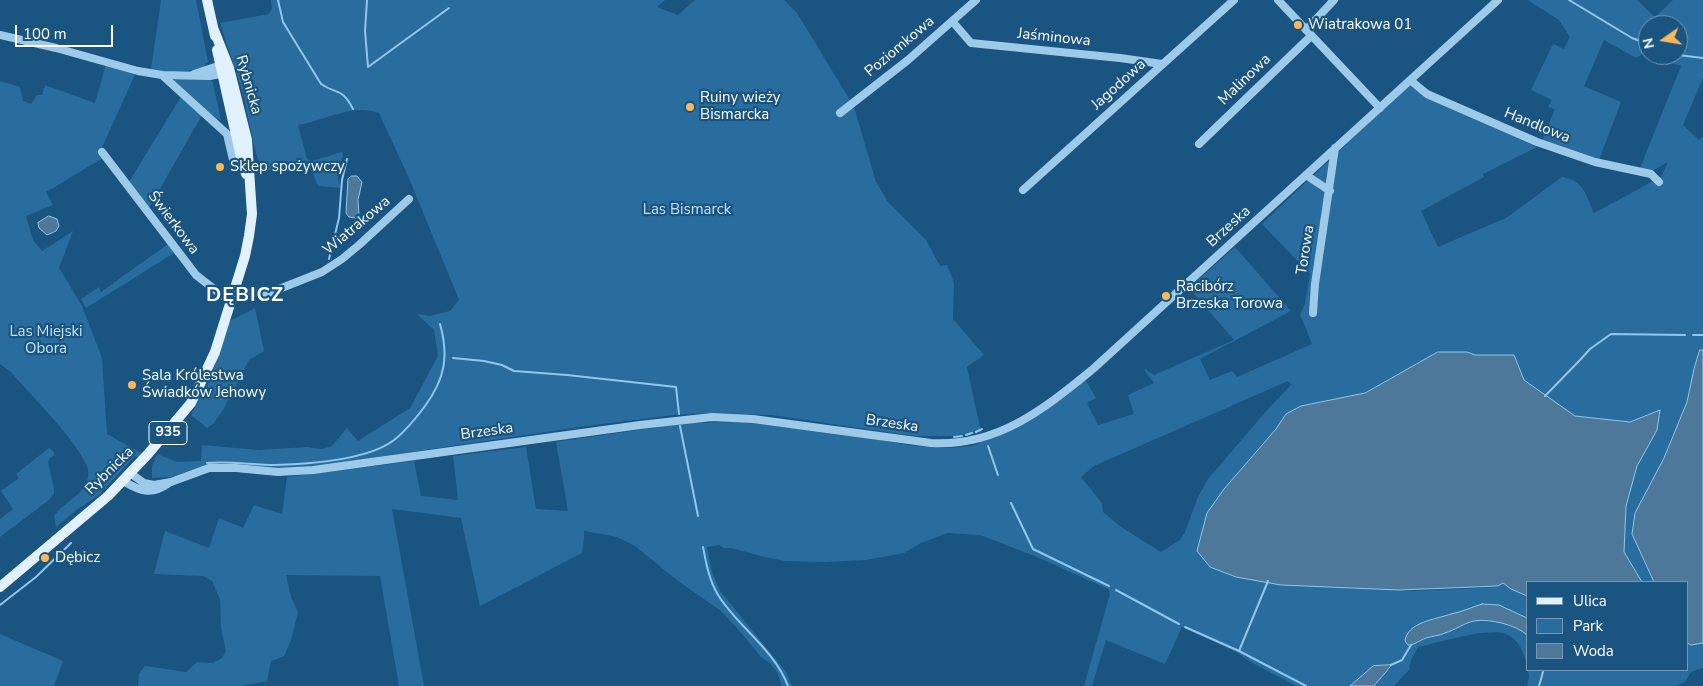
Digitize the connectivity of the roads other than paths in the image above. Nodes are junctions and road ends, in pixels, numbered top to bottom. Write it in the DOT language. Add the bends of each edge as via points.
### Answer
graph roads {
  1 [pos="207,0"];
  2 [pos="976,0"];
  3 [pos="1234,0"];
  4 [pos="1278,0"];
  5 [pos="1334,0"];
  6 [pos="1498,0"];
  7 [pos="952,22"];
  8 [pos="1308,33"];
  9 [pos="0,35"];
  10 [pos="1162,64"];
  11 [pos="223,69"];
  12 [pos="162,76"];
  13 [pos="1410,80"];
  14 [pos="1380,108"];
  15 [pos="840,113"];
  16 [pos="1199,144"];
  17 [pos="1335,148"];
  18 [pos="102,152"];
  19 [pos="246,162"];
  20 [pos="1306,175"];
  21 [pos="1659,182"];
  22 [pos="1023,190"];
  23 [pos="1330,191"];
  24 [pos="409,199"];
  25 [pos="235,288"];
  26 [pos="231,301"];
  27 [pos="1313,313"];
  28 [pos="127,477"];
  29 [pos="0,587"];
  1 -- 11 [label="main road, Rybnicka / 935"];
  2 -- 7 [label="street, Poziomkowa"];
  3 -- 10 [label="street, Jagodowa"];
  4 -- 8 [label="street"];
  5 -- 8 [label="street, Malinowa"];
  6 -- 13 [label="street, Brzeska"];
  7 -- 10 [label="street, Jaśminowa" via="971,43"];
  7 -- 15 [label="street, Poziomkowa"];
  8 -- 14 [label="street"];
  8 -- 16 [label="street, Malinowa"];
  9 -- 12 [label="street"];
  10 -- 22 [label="street, Jagodowa"];
  11 -- 12 [label="street"];
  11 -- 19 [label="main road, Rybnicka / 935" via="247,140"];
  12 -- 19 [label="street" via="228,134 234,164"];
  13 -- 14 [label="street, Brzeska"];
  13 -- 21 [label="street, Handlowa" via="1427,94 1537,142 1595,162 1651,174"];
  14 -- 17 [label="street, Brzeska"];
  17 -- 20 [label="street, Brzeska"];
  17 -- 23 [label="street, Torowa"];
  18 -- 26 [label="street, Świerkowa" via="196,275"];
  19 -- 25 [label="main road, Rybnicka / 935" via="251,227"];
  20 -- 23 [label="street"];
  20 -- 28 [label="street, Brzeska" via="1083,377 1027,418 976,440 931,443 753,419 712,417 313,470 278,472 210,468 148,492 139,490"];
  23 -- 27 [label="street, Torowa"];
  24 -- 25 [label="street, Wiatrakowa" via="359,245 322,272 269,293"];
  25 -- 26 [label="main road, Rybnicka / 935"];
  26 -- 28 [label="main road, Rybnicka / 935" via="215,352 191,403"];
  28 -- 29 [label="main road, Rybnicka / 935"];
}
